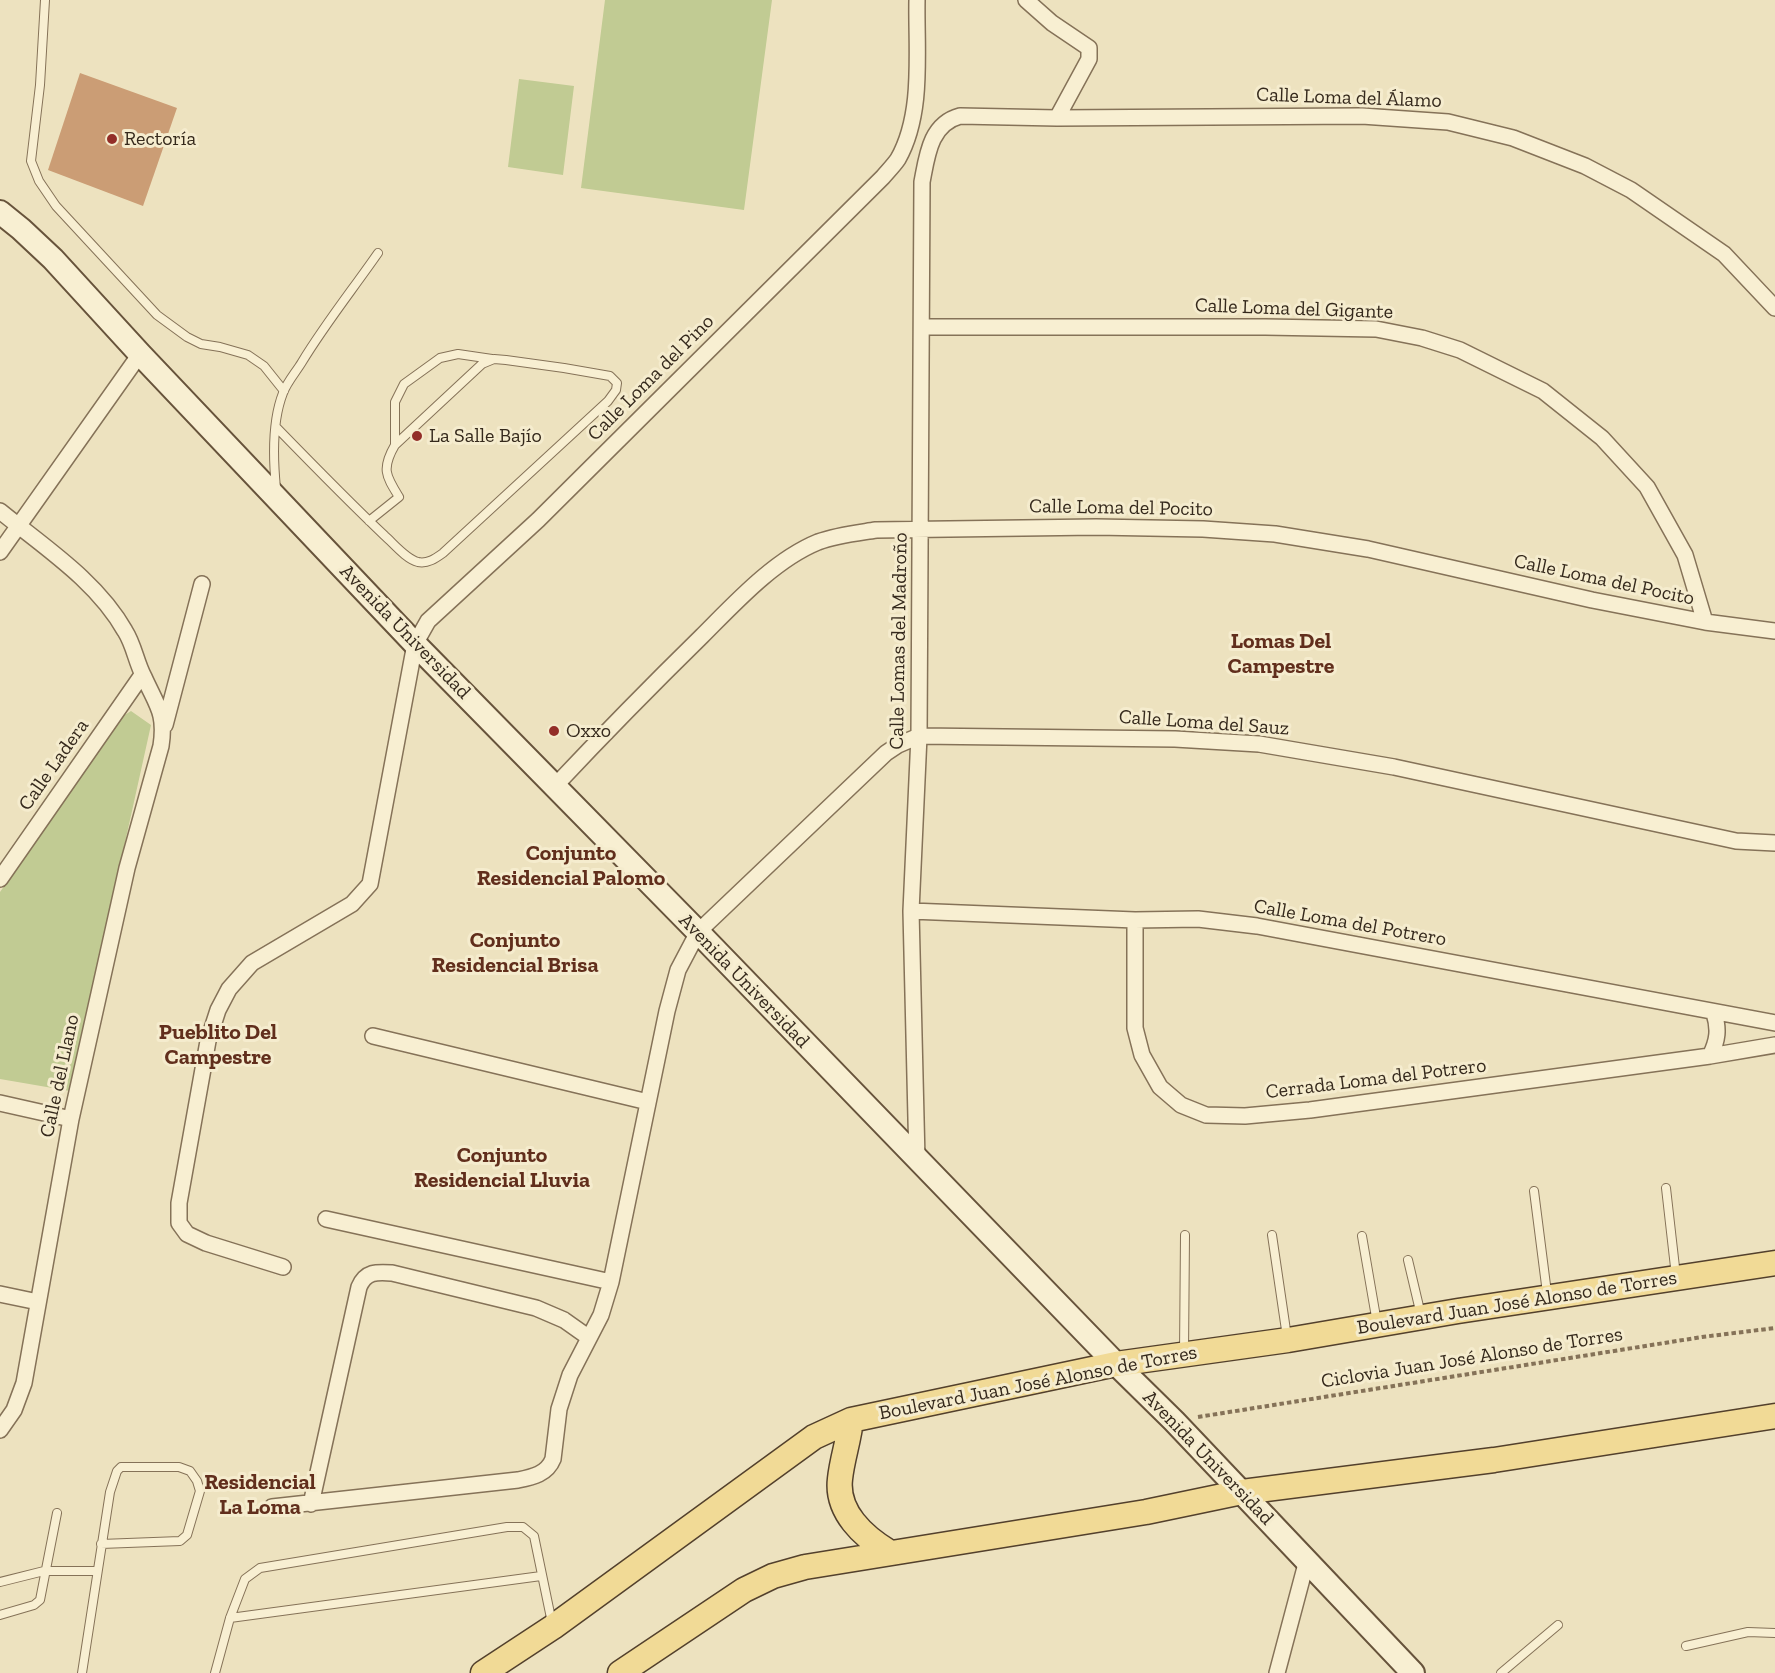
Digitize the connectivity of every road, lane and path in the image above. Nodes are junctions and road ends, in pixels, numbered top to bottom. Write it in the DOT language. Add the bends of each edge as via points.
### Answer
graph roads {
  1 [pos="45,0"];
  2 [pos="917,0"];
  3 [pos="1026,0"];
  4 [pos="1058,118"];
  5 [pos="941,125"];
  6 [pos="0,212"];
  7 [pos="378,253"];
  8 [pos="1775,308"];
  9 [pos="923,327"];
  10 [pos="140,354"];
  11 [pos="494,360"];
  12 [pos="284,391"];
  13 [pos="276,427"];
  14 [pos="394,445"];
  15 [pos="276,497"];
  16 [pos="0,511"];
  17 [pos="369,521"];
  18 [pos="18,526"];
  19 [pos="921,530"];
  20 [pos="0,552"];
  21 [pos="202,584"];
  22 [pos="1705,622"];
  23 [pos="1775,631"];
  24 [pos="415,644"];
  25 [pos="142,675"];
  26 [pos="164,728"];
  27 [pos="920,736"];
  28 [pos="555,786"];
  29 [pos="1775,843"];
  30 [pos="0,879"];
  31 [pos="911,911"];
  32 [pos="1135,920"];
  33 [pos="698,932"];
  34 [pos="1714,1013"];
  35 [pos="1775,1023"];
  36 [pos="373,1036"];
  37 [pos="1775,1045"];
  38 [pos="1710,1056"];
  39 [pos="648,1102"];
  40 [pos="0,1103"];
  41 [pos="71,1119"];
  42 [pos="917,1160"];
  43 [pos="1666,1188"];
  44 [pos="1534,1191"];
  45 [pos="326,1219"];
  46 [pos="1185,1235"];
  47 [pos="1272,1235"];
  48 [pos="1362,1236"];
  49 [pos="1408,1260"];
  50 [pos="1775,1263"];
  51 [pos="283,1267"];
  52 [pos="1677,1278"];
  53 [pos="611,1282"];
  54 [pos="0,1294"];
  55 [pos="1548,1297"];
  56 [pos="38,1302"];
  57 [pos="1421,1317"];
  58 [pos="1377,1324"];
  59 [pos="1775,1328"];
  60 [pos="588,1337"];
  61 [pos="1288,1340"];
  62 [pos="1184,1354"];
  63 [pos="1116,1364"];
  64 [pos="1775,1416"];
  65 [pos="851,1420"];
  66 [pos="1174,1421"];
  67 [pos="0,1430"];
  68 [pos="1242,1492"];
  69 [pos="311,1504"];
  70 [pos="272,1507"];
  71 [pos="57,1513"];
  72 [pos="101,1544"];
  73 [pos="889,1552"];
  74 [pos="1307,1560"];
  75 [pos="44,1571"];
  76 [pos="97,1571"];
  77 [pos="541,1576"];
  78 [pos="0,1582"];
  79 [pos="0,1615"];
  80 [pos="230,1618"];
  81 [pos="1558,1625"];
  82 [pos="554,1627"];
  83 [pos="1775,1633"];
  84 [pos="1686,1646"];
  85 [pos="82,1673"];
  86 [pos="215,1673"];
  87 [pos="483,1673"];
  88 [pos="620,1673"];
  89 [pos="1277,1673"];
  90 [pos="1413,1673"];
  91 [pos="1501,1673"];
  1 -- 12 [label="lane" via="31,161 39,181 56,206 156,315 201,344 249,355 264,366"];
  2 -- 24 [label="street, Calle Loma del Pino" via="912,118 897,159 883,177 538,520 429,621"];
  3 -- 4 [label="street" via="1089,48 1089,59"];
  4 -- 5 [label="street, Calle Loma del Álamo" via="960,116"];
  4 -- 8 [label="street, Calle Loma del Álamo" via="1362,116 1448,122 1513,138 1585,166 1630,190 1724,254"];
  5 -- 9 [label="street, Calle Lomas del Madroño" via="927,157 922,182"];
  6 -- 10 [label="street, Avenida Universidad" via="53,259"];
  7 -- 12 [label="lane"];
  9 -- 19 [label="street, Calle Lomas del Madroño"];
  9 -- 22 [label="street, Calle Loma del Gigante" via="1376,329 1460,350 1543,391 1602,438 1647,487 1685,555"];
  10 -- 15 [label="street, Avenida Universidad"];
  10 -- 18 [label="street"];
  11 -- 14 [label="lane" via="482,364"];
  11 -- 14 [label="lane" via="458,354 440,358 404,384 395,402"];
  11 -- 17 [label="lane" via="610,376 617,383 616,390 432,561 416,562"];
  12 -- 13 [label="lane"];
  13 -- 15 [label="lane"];
  13 -- 17 [label="lane"];
  14 -- 17 [label="lane" via="386,475 399,497"];
  15 -- 24 [label="street, Avenida Universidad"];
  16 -- 18 [label="street"];
  18 -- 20 [label="street"];
  18 -- 25 [label="street" via="84,579 109,607 126,631"];
  19 -- 22 [label="street, Calle Loma del Pocito" via="1096,527 1275,534 1368,549"];
  19 -- 27 [label="street, Calle Lomas del Madroño"];
  19 -- 28 [label="street, Calle Loma del Pocito" via="843,534 791,556 748,590"];
  21 -- 26 [label="street, Calle del Llano"];
  22 -- 23 [label="street, Calle Loma del Pocito"];
  24 -- 28 [label="street, Avenida Universidad"];
  24 -- 51 [label="street" via="370,884 352,904 252,963 229,989 208,1041 179,1203 179,1223 187,1233 206,1243"];
  25 -- 26 [label="street" via="163,717"];
  25 -- 30 [label="street, Calle Ladera"];
  26 -- 41 [label="street, Calle del Llano" via="127,868"];
  27 -- 29 [label="street, Calle Loma del Sauz" via="1175,739 1259,744 1394,767 1736,841"];
  27 -- 31 [label="street, Calle Lomas del Madroño"];
  27 -- 33 [label="street, Calle Loma del Sauz" via="886,753"];
  28 -- 33 [label="street, Avenida Universidad"];
  31 -- 32 [label="street, Calle Loma del Potrero"];
  31 -- 42 [label="street, Calle Lomas del Madroño"];
  32 -- 34 [label="street, Calle Loma del Potrero" via="1198,919 1257,926"];
  32 -- 38 [label="street, Cerrada Loma del Potrero" via="1135,1028 1142,1055 1160,1087 1181,1105 1206,1115 1310,1110"];
  33 -- 39 [label="street, Calle Loma del Sauz" via="678,970"];
  33 -- 42 [label="street, Avenida Universidad"];
  34 -- 35 [label="street, Calle Loma del Potrero"];
  34 -- 38 [label="street" via="1718,1035"];
  36 -- 39 [label="street"];
  37 -- 38 [label="street, Cerrada Loma del Potrero"];
  39 -- 53 [label="street, Calle Loma del Sauz"];
  40 -- 41 [label="street"];
  41 -- 56 [label="street, Calle del Llano"];
  42 -- 63 [label="street, Avenida Universidad"];
  43 -- 52 [label="lane"];
  44 -- 55 [label="lane"];
  45 -- 53 [label="street"];
  46 -- 62 [label="lane"];
  47 -- 61 [label="lane"];
  48 -- 58 [label="lane"];
  49 -- 57 [label="lane"];
  50 -- 52 [label="main road, Boulevard Juan José Alonso de Torres"];
  52 -- 55 [label="main road, Boulevard Juan José Alonso de Torres"];
  53 -- 60 [label="street, Calle Loma del Sauz" via="601,1315"];
  54 -- 56 [label="street"];
  55 -- 57 [label="main road, Boulevard Juan José Alonso de Torres"];
  56 -- 67 [label="street, Calle del Llano" via="24,1383 14,1410"];
  57 -- 58 [label="main road, Boulevard Juan José Alonso de Torres"];
  58 -- 61 [label="main road, Boulevard Juan José Alonso de Torres"];
  59 -- 66 [label="path, Ciclovia Juan José Alonso de Torres"];
  60 -- 69 [label="street, Calle Loma del Sauz" via="559,1409 553,1459 543,1472 518,1480"];
  60 -- 69 [label="street" via="564,1320 536,1308 392,1273 366,1276 359,1287"];
  61 -- 62 [label="main road, Boulevard Juan José Alonso de Torres"];
  62 -- 63 [label="main road, Boulevard Juan José Alonso de Torres"];
  63 -- 65 [label="main road, Boulevard Juan José Alonso de Torres"];
  63 -- 66 [label="street, Avenida Universidad"];
  64 -- 68 [label="main road" via="1494,1460"];
  65 -- 73 [label="main road" via="839,1481 841,1497 856,1526"];
  65 -- 82 [label="main road, Boulevard Juan José Alonso de Torres" via="814,1437"];
  66 -- 68 [label="street, Avenida Universidad"];
  68 -- 73 [label="main road" via="1146,1512"];
  68 -- 74 [label="street, Avenida Universidad"];
  69 -- 70 [label="street, Calle Loma del Sauz"];
  71 -- 75 [label="lane"];
  72 -- 72 [label="lane" via="180,1541 187,1535 200,1491 197,1481 179,1467 121,1467 110,1492"];
  72 -- 76 [label="lane"];
  73 -- 88 [label="main road" via="773,1576 744,1590"];
  74 -- 89 [label="street"];
  74 -- 90 [label="street, Avenida Universidad"];
  75 -- 76 [label="lane"];
  75 -- 78 [label="lane"];
  75 -- 79 [label="lane" via="38,1603"];
  76 -- 85 [label="lane"];
  77 -- 80 [label="lane"];
  77 -- 80 [label="lane" via="534,1536 524,1527 507,1527 260,1568 245,1580"];
  77 -- 82 [label="lane"];
  80 -- 86 [label="lane"];
  81 -- 91 [label="lane"];
  82 -- 87 [label="main road, Boulevard Juan José Alonso de Torres"];
  83 -- 84 [label="lane" via="1748,1632"];
}
